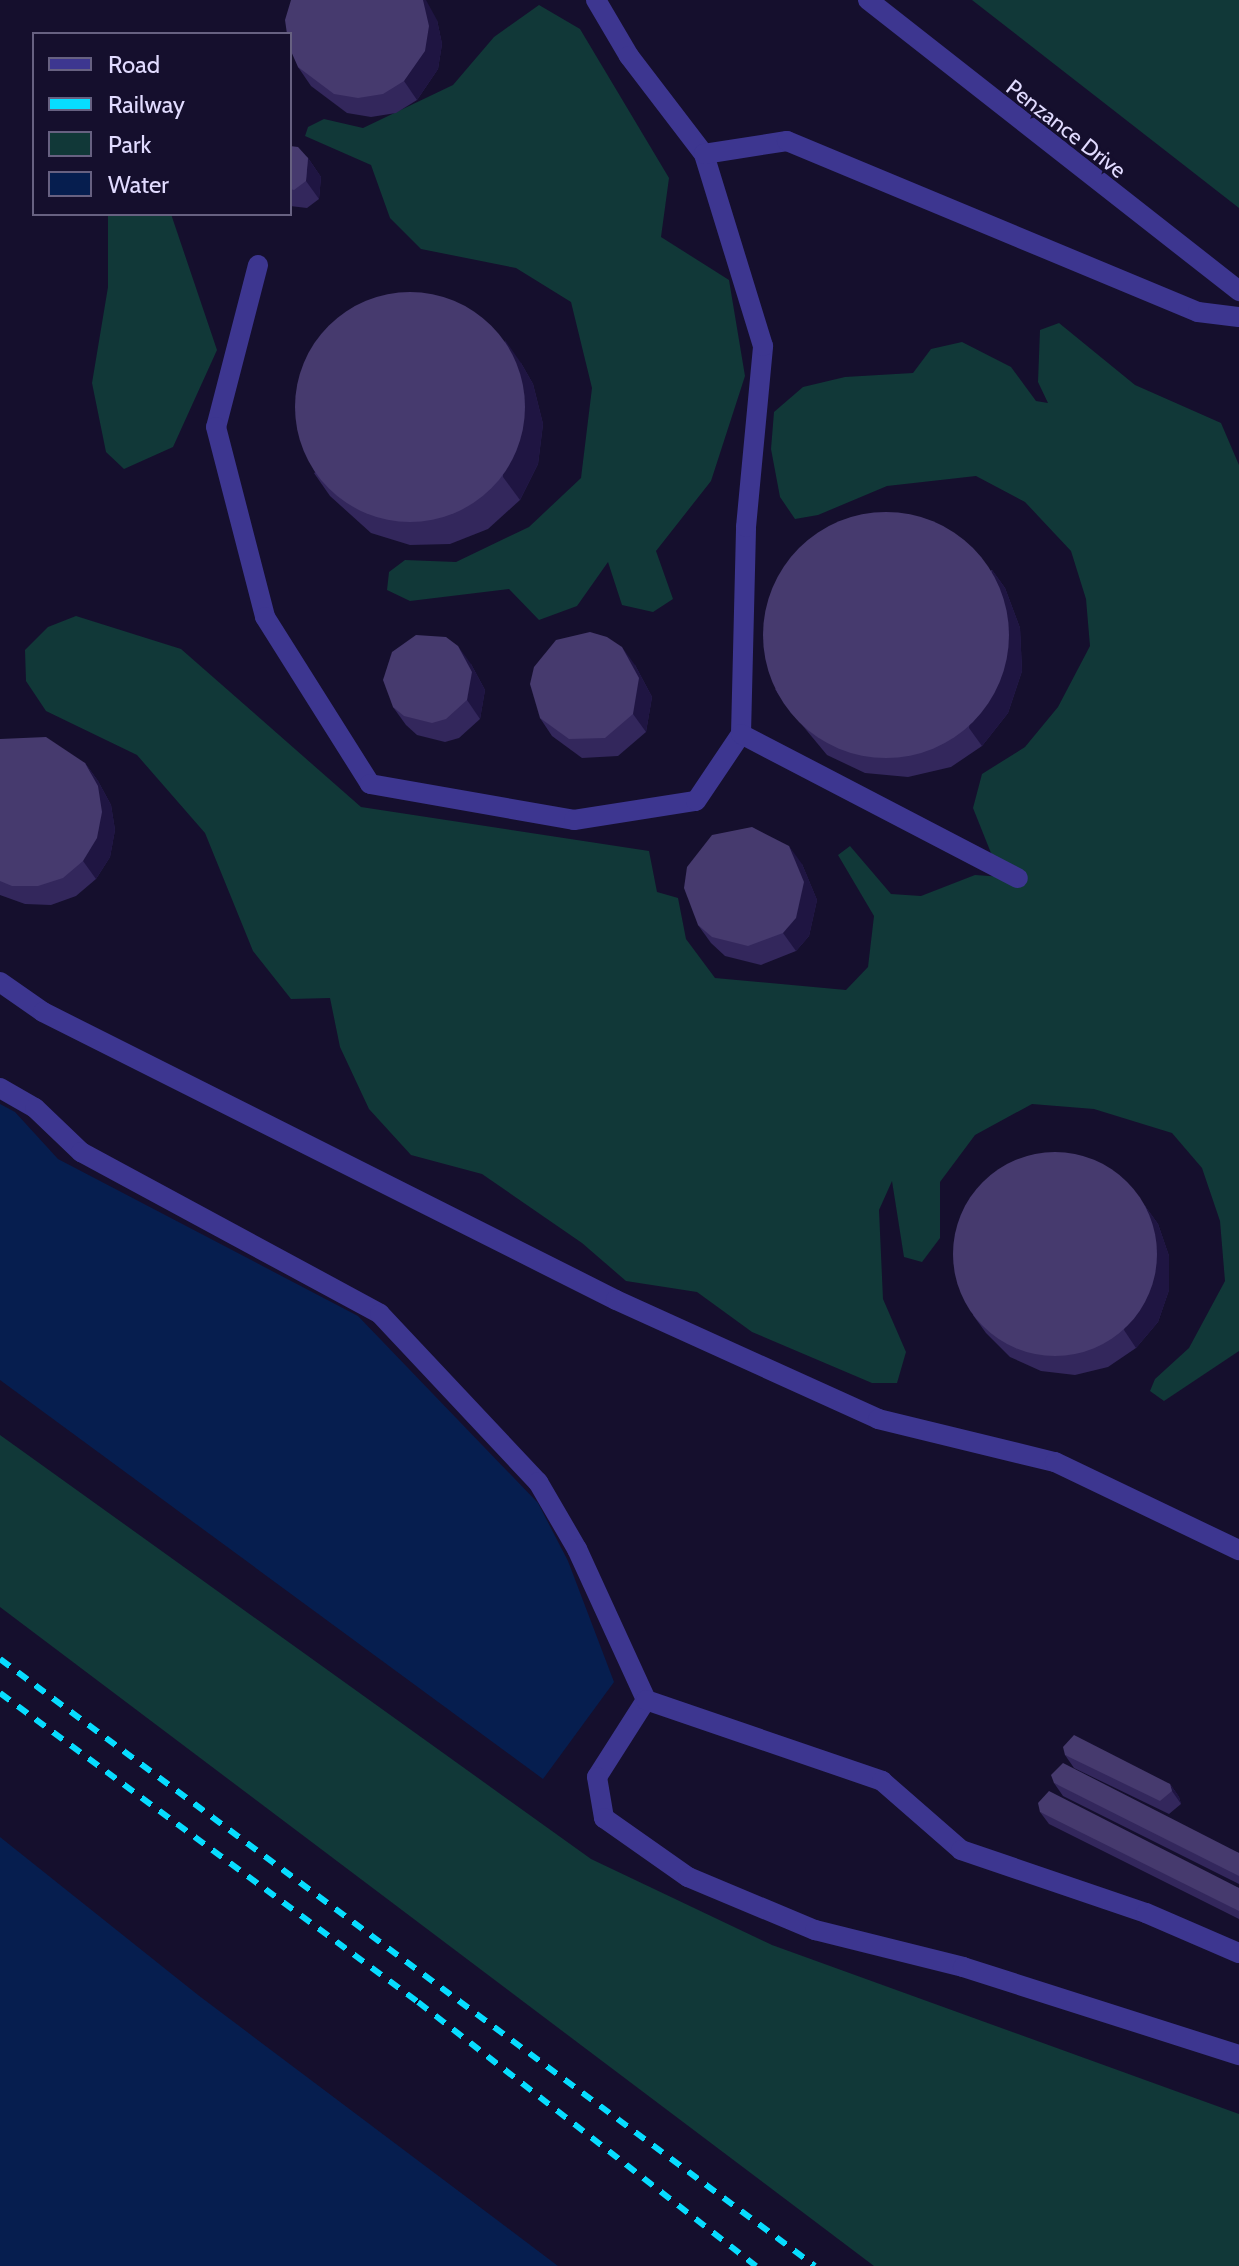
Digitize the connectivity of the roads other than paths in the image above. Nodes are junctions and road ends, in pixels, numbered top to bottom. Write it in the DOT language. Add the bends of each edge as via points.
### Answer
graph roads {
  1 [pos="596,0"];
  2 [pos="868,0"];
  3 [pos="704,154"];
  4 [pos="258,265"];
  5 [pos="1239,291"];
  6 [pos="1239,317"];
  7 [pos="741,734"];
  8 [pos="1018,878"];
  9 [pos="0,982"];
  10 [pos="0,1088"];
  11 [pos="1239,1550"];
  12 [pos="646,1700"];
  13 [pos="1239,1953"];
  14 [pos="1239,2055"];
  1 -- 3 [label="street" via="629,56"];
  2 -- 5 [label="street, Penzance Drive"];
  3 -- 6 [label="street" via="787,141 1198,312"];
  3 -- 7 [label="street" via="763,346 746,527"];
  4 -- 7 [label="street" via="216,427 265,617 370,784 574,820 696,801"];
  7 -- 8 [label="street"];
  9 -- 11 [label="street" via="43,1012 616,1300 878,1419 1055,1462"];
  10 -- 12 [label="street" via="35,1108 81,1152 380,1314 538,1482 577,1549"];
  12 -- 13 [label="street" via="882,1781 961,1850 1146,1913"];
  12 -- 14 [label="street" via="597,1777 604,1818 688,1877 815,1930 963,1967"];
}
